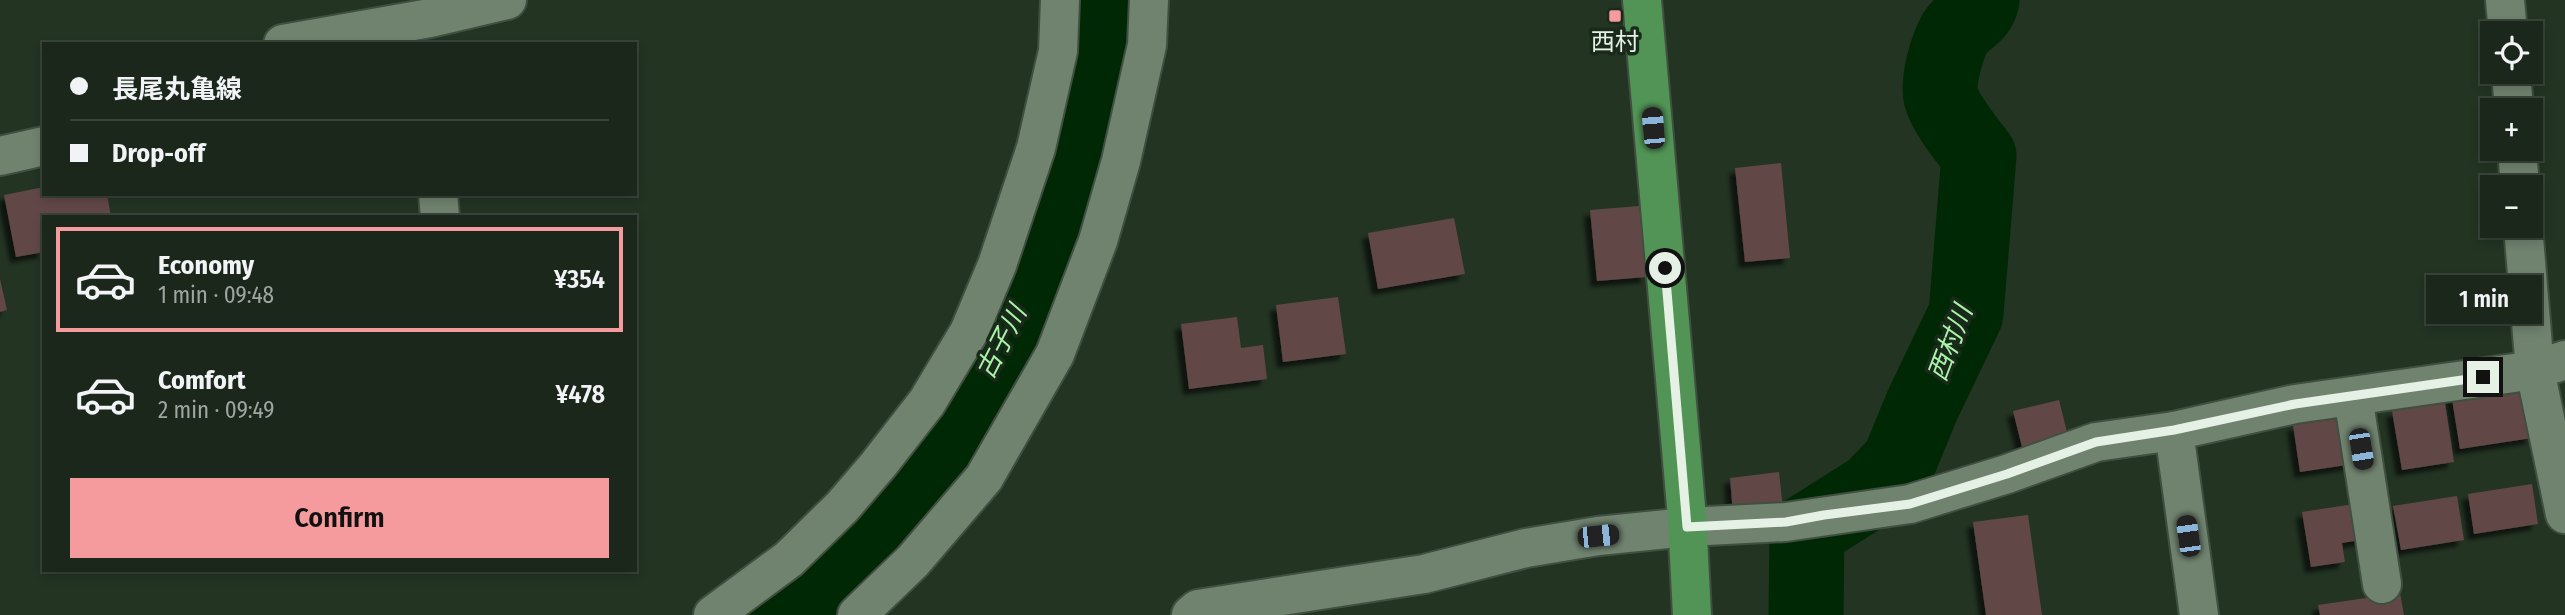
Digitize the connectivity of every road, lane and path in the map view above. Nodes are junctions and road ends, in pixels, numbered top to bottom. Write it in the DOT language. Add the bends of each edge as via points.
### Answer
graph roads {
  1 [pos="507,0"];
  2 [pos="1060,0"];
  3 [pos="1149,0"];
  4 [pos="1642,0"];
  5 [pos="2505,0"];
  6 [pos="2507,21"];
  7 [pos="419,32"];
  8 [pos="306,42"];
  9 [pos="42,146"];
  10 [pos="0,156"];
  11 [pos="438,196"];
  12 [pos="440,215"];
  13 [pos="2525,238"];
  14 [pos="2550,365"];
  15 [pos="2353,396"];
  16 [pos="2174,430"];
  17 [pos="2565,514"];
  18 [pos="1687,527"];
  19 [pos="2382,584"];
  20 [pos="719,614"];
  21 [pos="857,615"];
  22 [pos="1191,615"];
  23 [pos="1692,615"];
  24 [pos="2199,615"];
  1 -- 7 [label="street"];
  2 -- 20 [label="street" via="1058,51 1036,148 969,332 928,402 842,507 789,559"];
  3 -- 21 [label="street" via="1147,45 1121,161 1098,241 1055,354 984,478 913,561"];
  4 -- 18 [label="main road"];
  5 -- 6 [label="street"];
  7 -- 8 [label="street"];
  9 -- 10 [label="street"];
  11 -- 12 [label="street"];
  13 -- 14 [label="street"];
  14 -- 15 [label="street"];
  14 -- 17 [label="street"];
  15 -- 16 [label="street"];
  15 -- 19 [label="street"];
  16 -- 18 [label="street" via="2096,442 1910,504 1786,522"];
  16 -- 24 [label="street"];
  18 -- 22 [label="street" via="1526,548 1424,574 1198,609"];
  18 -- 23 [label="main road"];
}
